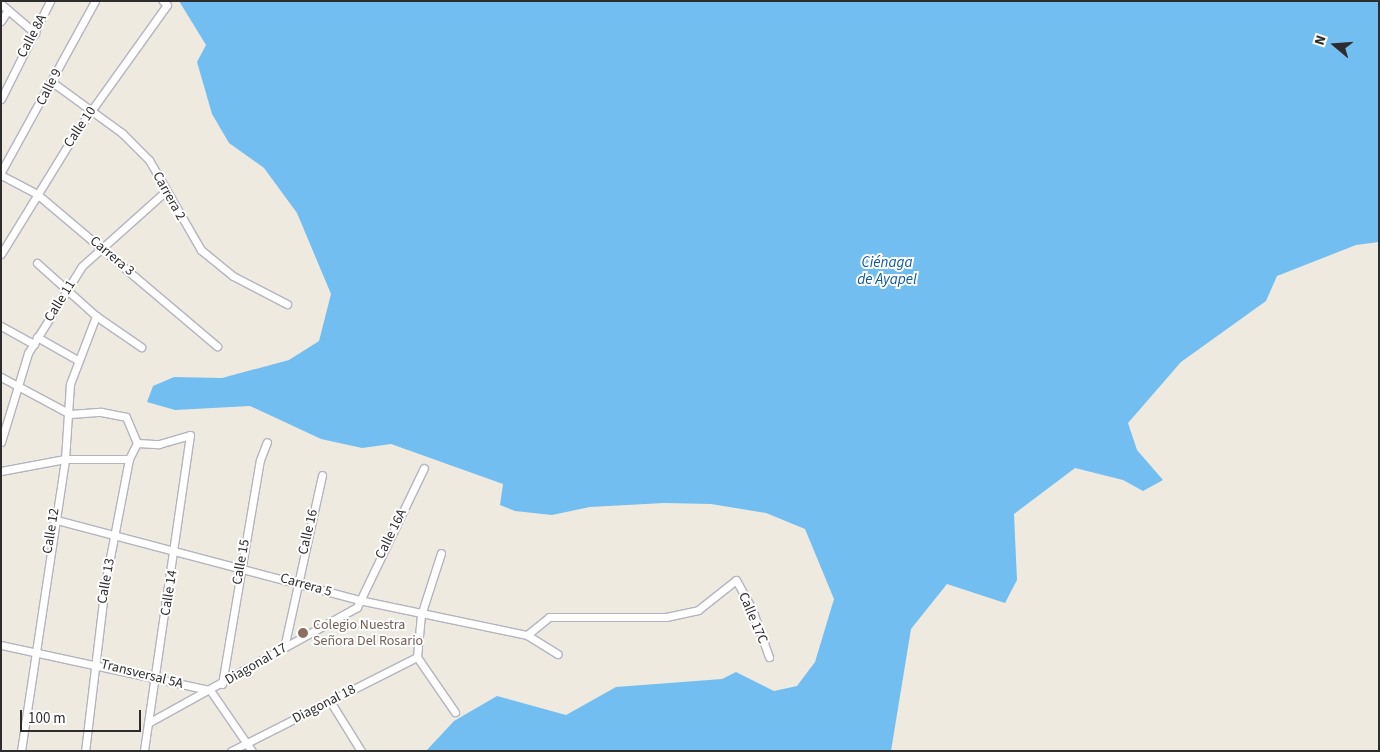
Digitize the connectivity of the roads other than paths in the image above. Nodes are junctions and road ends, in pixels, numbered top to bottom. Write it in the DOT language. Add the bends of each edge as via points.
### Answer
graph roads {
  1 [pos="50,1"];
  2 [pos="95,1"];
  3 [pos="165,3"];
  4 [pos="1,4"];
  5 [pos="8,10"];
  6 [pos="1,21"];
  7 [pos="35,33"];
  8 [pos="52,82"];
  9 [pos="1,99"];
  10 [pos="91,111"];
  11 [pos="1,173"];
  12 [pos="166,191"];
  13 [pos="36,194"];
  14 [pos="102,247"];
  15 [pos="1,254"];
  16 [pos="36,263"];
  17 [pos="67,290"];
  18 [pos="287,304"];
  19 [pos="96,316"];
  20 [pos="1,326"];
  21 [pos="36,341"];
  22 [pos="217,346"];
  23 [pos="141,347"];
  24 [pos="79,361"];
  25 [pos="1,377"];
  26 [pos="17,385"];
  27 [pos="70,414"];
  28 [pos="1,442"];
  29 [pos="267,442"];
  30 [pos="137,443"];
  31 [pos="64,459"];
  32 [pos="129,459"];
  33 [pos="424,468"];
  34 [pos="1,471"];
  35 [pos="322,475"];
  36 [pos="53,519"];
  37 [pos="114,538"];
  38 [pos="441,553"];
  39 [pos="175,554"];
  40 [pos="240,566"];
  41 [pos="297,582"];
  42 [pos="359,600"];
  43 [pos="421,615"];
  44 [pos="527,635"];
  45 [pos="1,645"];
  46 [pos="284,648"];
  47 [pos="34,650"];
  48 [pos="557,654"];
  49 [pos="417,657"];
  50 [pos="769,657"];
  51 [pos="94,662"];
  52 [pos="156,679"];
  53 [pos="222,684"];
  54 [pos="210,690"];
  55 [pos="330,701"];
  56 [pos="455,712"];
  57 [pos="148,723"];
  58 [pos="248,743"];
  59 [pos="21,751"];
  60 [pos="85,751"];
  61 [pos="144,751"];
  62 [pos="231,751"];
  63 [pos="252,751"];
  64 [pos="361,751"];
  1 -- 7 [label="street, Calle 8A"];
  2 -- 8 [label="street, Calle 9"];
  3 -- 10 [label="street, Calle 10"];
  4 -- 5 [label="street"];
  5 -- 6 [label="street"];
  5 -- 7 [label="street"];
  7 -- 9 [label="street, Calle 8A"];
  8 -- 10 [label="street, Carrera 2"];
  8 -- 11 [label="street, Calle 9"];
  10 -- 12 [label="street, Carrera 2" via="149,160"];
  10 -- 13 [label="street, Calle 10"];
  11 -- 13 [label="street, Carrera 3"];
  12 -- 14 [label="street, Calle 11"];
  12 -- 18 [label="street, Carrera 2" via="201,250 233,276"];
  13 -- 14 [label="street, Carrera 3"];
  13 -- 15 [label="street, Calle 10"];
  14 -- 17 [label="street, Calle 11"];
  14 -- 22 [label="street, Carrera 3"];
  16 -- 17 [label="street"];
  17 -- 19 [label="street"];
  17 -- 21 [label="street, Calle 11"];
  19 -- 23 [label="street"];
  19 -- 24 [label="street, Calle 12"];
  20 -- 21 [label="street"];
  21 -- 24 [label="street"];
  21 -- 26 [label="street, Calle 11"];
  24 -- 27 [label="street, Calle 12" via="70,384"];
  25 -- 26 [label="street"];
  26 -- 27 [label="street"];
  26 -- 28 [label="street, Calle 11"];
  27 -- 30 [label="street" via="101,412 126,417"];
  27 -- 31 [label="street, Calle 12"];
  29 -- 40 [label="street, Calle 15" via="260,460"];
  30 -- 32 [label="street, Calle 13"];
  30 -- 39 [label="street, Calle 14" via="158,444 190,435"];
  31 -- 32 [label="street"];
  31 -- 34 [label="street"];
  31 -- 36 [label="street, Calle 12"];
  32 -- 37 [label="street, Calle 13"];
  33 -- 42 [label="street, Calle 16A"];
  35 -- 41 [label="street, Calle 16"];
  36 -- 37 [label="street, Carrera 5"];
  36 -- 47 [label="street, Calle 12"];
  37 -- 39 [label="street, Carrera 5"];
  37 -- 51 [label="street, Calle 13"];
  38 -- 43 [label="street"];
  39 -- 40 [label="street, Carrera 5"];
  39 -- 52 [label="street, Calle 14"];
  40 -- 41 [label="street, Carrera 5"];
  40 -- 53 [label="street, Calle 15"];
  41 -- 42 [label="street, Carrera 5"];
  41 -- 46 [label="street, Calle 16"];
  42 -- 43 [label="street, Carrera 5"];
  42 -- 46 [label="street, Diagonal 17" via="357,607"];
  43 -- 44 [label="street, Carrera 5"];
  43 -- 49 [label="street"];
  44 -- 48 [label="street, Carrera 5"];
  44 -- 50 [label="street, Calle 17C" via="549,617 666,617 698,610 736,580 752,609"];
  45 -- 47 [label="street, Transversal 5A"];
  46 -- 53 [label="street, Diagonal 17"];
  47 -- 51 [label="street, Transversal 5A"];
  47 -- 59 [label="street, Calle 12"];
  49 -- 55 [label="street, Diagonal 18"];
  49 -- 56 [label="street"];
  51 -- 52 [label="street, Transversal 5A"];
  51 -- 60 [label="street, Calle 13"];
  52 -- 54 [label="street, Transversal 5A"];
  52 -- 57 [label="street, Calle 14"];
  53 -- 54 [label="street, Diagonal 17"];
  54 -- 57 [label="street, Diagonal 17"];
  54 -- 58 [label="street"];
  55 -- 58 [label="street, Diagonal 18"];
  55 -- 64 [label="street"];
  57 -- 61 [label="street, Calle 14"];
  58 -- 62 [label="street, Diagonal 18"];
  58 -- 63 [label="street"];
}
